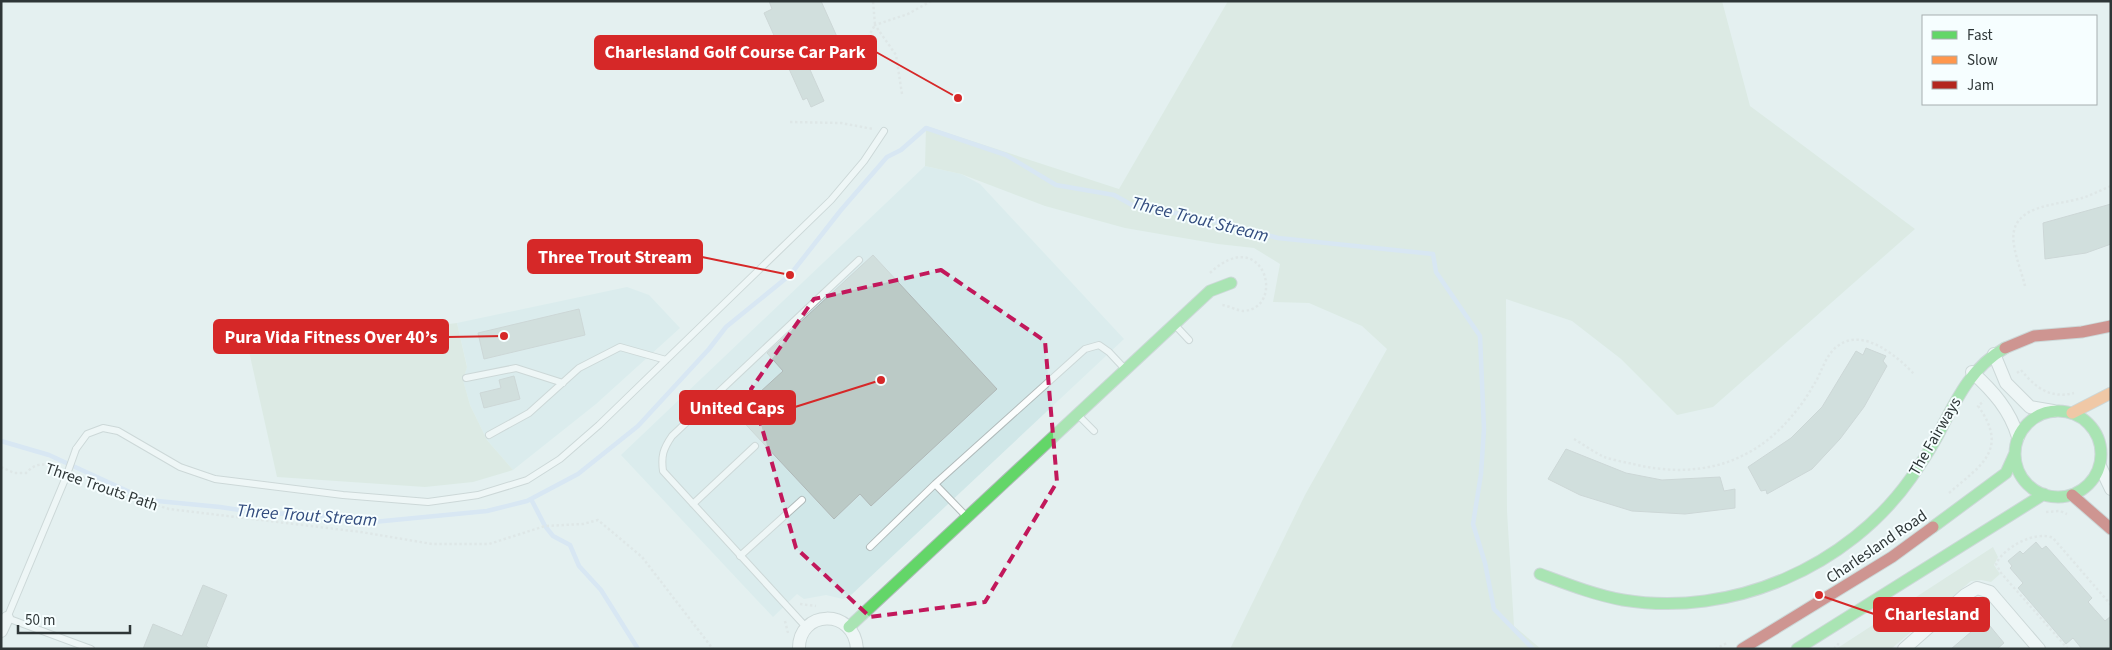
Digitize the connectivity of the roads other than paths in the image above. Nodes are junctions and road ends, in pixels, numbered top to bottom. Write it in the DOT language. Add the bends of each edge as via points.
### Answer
graph roads {
  1 [pos="884,131"];
  2 [pos="859,260"];
  3 [pos="1231,283"];
  4 [pos="1175,324"];
  5 [pos="2111,326"];
  6 [pos="1189,340"];
  7 [pos="1994,354"];
  8 [pos="666,360"];
  9 [pos="1126,369"];
  10 [pos="1972,372"];
  11 [pos="466,378"];
  12 [pos="563,383"];
  13 [pos="2111,393"];
  14 [pos="2053,411"];
  15 [pos="2072,413"];
  16 [pos="1077,414"];
  17 [pos="1094,431"];
  18 [pos="489,435"];
  19 [pos="2111,436"];
  20 [pos="2018,437"];
  21 [pos="755,446"];
  22 [pos="2101,446"];
  23 [pos="2015,453"];
  24 [pos="2100,466"];
  25 [pos="936,484"];
  26 [pos="2111,488"];
  27 [pos="2044,494"];
  28 [pos="2072,495"];
  29 [pos="802,500"];
  30 [pos="693,504"];
  31 [pos="966,516"];
  32 [pos="2111,529"];
  33 [pos="870,547"];
  34 [pos="740,556"];
  35 [pos="1540,574"];
  36 [pos="8,618"];
  37 [pos="806,627"];
  38 [pos="849,627"];
  39 [pos="1,631"];
  40 [pos="91,649"];
  41 [pos="799,649"];
  42 [pos="857,649"];
  43 [pos="1742,649"];
  44 [pos="1797,649"];
  45 [pos="1904,649"];
  46 [pos="2038,649"];
  1 -- 8 [label="lane" via="831,200"];
  2 -- 30 [label="lane" via="664,447 661,458 663,471"];
  3 -- 4 [label="street" via="1210,291"];
  4 -- 6 [label="lane"];
  4 -- 9 [label="street"];
  5 -- 7 [label="street, The Fairways" via="2080,333 2029,337"];
  7 -- 10 [label="street, The Fairways"];
  7 -- 14 [label="street" via="2006,382 2030,407"];
  8 -- 12 [label="lane" via="620,347 579,368"];
  8 -- 36 [label="lane, bridge" via="560,459 527,480 478,495 428,502 215,479 180,467 118,431 103,428 87,434 76,449"];
  9 -- 16 [label="street"];
  9 -- 25 [label="lane" via="1099,345 1084,349"];
  10 -- 20 [label="street" via="1994,392 2014,422"];
  10 -- 35 [label="street, The Fairways" via="1908,482 1881,513 1821,561 1779,583 1728,598 1680,604 1625,600 1586,591"];
  11 -- 12 [label="lane" via="516,368"];
  12 -- 18 [label="lane" via="529,413"];
  13 -- 15 [label="street"];
  14 -- 15 [label="street"];
  14 -- 20 [label="street" via="2042,413 2030,421"];
  15 -- 22 [label="street" via="2093,428"];
  16 -- 17 [label="lane"];
  16 -- 31 [label="street"];
  19 -- 22 [label="street"];
  20 -- 23 [label="street"];
  21 -- 30 [label="lane"];
  22 -- 24 [label="street"];
  23 -- 27 [label="street" via="2020,474 2030,486"];
  23 -- 43 [label="street, Charlesland Road" via="2006,473 1892,557"];
  24 -- 26 [label="street"];
  24 -- 28 [label="street" via="2087,486"];
  25 -- 31 [label="lane"];
  25 -- 33 [label="lane"];
  27 -- 28 [label="street"];
  27 -- 44 [label="street"];
  28 -- 32 [label="street"];
  29 -- 34 [label="lane"];
  30 -- 34 [label="lane"];
  31 -- 38 [label="street"];
  34 -- 37 [label="lane"];
  36 -- 39 [label="street"];
  36 -- 40 [label="lane"];
  37 -- 38 [label="street" via="823,618 832,618"];
  37 -- 41 [label="street" via="801,634"];
  38 -- 42 [label="street"];
  45 -- 46 [label="street" via="1964,595 1977,588 1990,592"];
}
